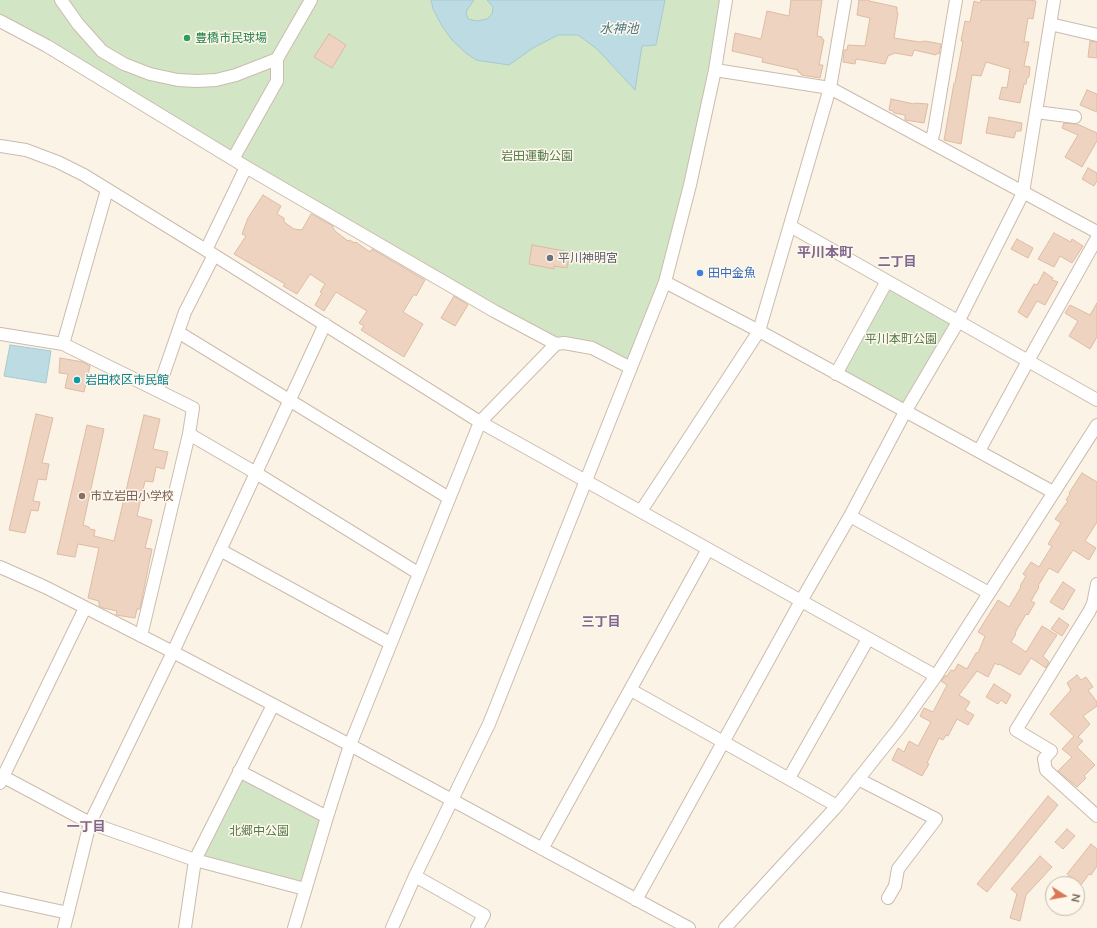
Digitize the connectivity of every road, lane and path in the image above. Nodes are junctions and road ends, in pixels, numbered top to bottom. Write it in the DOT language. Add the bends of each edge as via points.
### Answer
graph roads {
  1 [pos="61,0"];
  2 [pos="311,0"];
  3 [pos="726,0"];
  4 [pos="845,0"];
  5 [pos="956,0"];
  6 [pos="1054,0"];
  7 [pos="0,21"];
  8 [pos="1050,24"];
  9 [pos="1097,35"];
  10 [pos="277,60"];
  11 [pos="715,70"];
  12 [pos="830,88"];
  13 [pos="1036,112"];
  14 [pos="1075,117"];
  15 [pos="931,142"];
  16 [pos="0,146"];
  17 [pos="233,159"];
  18 [pos="246,167"];
  19 [pos="107,190"];
  20 [pos="1023,193"];
  21 [pos="790,226"];
  22 [pos="1097,232"];
  23 [pos="1097,238"];
  24 [pos="210,252"];
  25 [pos="887,281"];
  26 [pos="665,282"];
  27 [pos="958,322"];
  28 [pos="325,324"];
  29 [pos="758,331"];
  30 [pos="178,332"];
  31 [pos="0,334"];
  32 [pos="63,344"];
  33 [pos="556,344"];
  34 [pos="1028,361"];
  35 [pos="631,368"];
  36 [pos="836,374"];
  37 [pos="158,390"];
  38 [pos="290,399"];
  39 [pos="1097,400"];
  40 [pos="905,412"];
  41 [pos="480,422"];
  42 [pos="1097,424"];
  43 [pos="189,434"];
  44 [pos="979,451"];
  45 [pos="256,473"];
  46 [pos="586,481"];
  47 [pos="1053,492"];
  48 [pos="449,498"];
  49 [pos="641,511"];
  50 [pos="850,516"];
  51 [pos="708,549"];
  52 [pos="220,550"];
  53 [pos="0,567"];
  54 [pos="418,573"];
  55 [pos="1097,584"];
  56 [pos="989,593"];
  57 [pos="801,601"];
  58 [pos="85,608"];
  59 [pos="141,636"];
  60 [pos="868,639"];
  61 [pos="390,643"];
  62 [pos="173,652"];
  63 [pos="936,676"];
  64 [pos="631,690"];
  65 [pos="273,705"];
  66 [pos="724,742"];
  67 [pos="350,745"];
  68 [pos="239,771"];
  69 [pos="1,778"];
  70 [pos="789,778"];
  71 [pos="858,779"];
  72 [pos="451,800"];
  73 [pos="837,806"];
  74 [pos="1097,816"];
  75 [pos="326,817"];
  76 [pos="90,823"];
  77 [pos="542,849"];
  78 [pos="195,860"];
  79 [pos="415,876"];
  80 [pos="305,889"];
  81 [pos="0,898"];
  82 [pos="888,898"];
  83 [pos="636,900"];
  84 [pos="68,913"];
  85 [pos="396,927"];
  86 [pos="64,928"];
  87 [pos="185,928"];
  88 [pos="294,928"];
  89 [pos="477,928"];
  90 [pos="689,928"];
  91 [pos="725,928"];
  1 -- 10 [label="street" via="102,51 124,64 150,74 178,80 216,80"];
  2 -- 10 [label="street"];
  3 -- 11 [label="street"];
  4 -- 12 [label="street"];
  5 -- 15 [label="street"];
  6 -- 8 [label="street"];
  7 -- 17 [label="street" via="48,46"];
  8 -- 9 [label="street"];
  8 -- 13 [label="street"];
  10 -- 17 [label="street" via="277,81"];
  11 -- 12 [label="street"];
  11 -- 26 [label="street" via="690,185"];
  12 -- 15 [label="street"];
  12 -- 21 [label="street"];
  13 -- 14 [label="street"];
  13 -- 20 [label="street"];
  15 -- 20 [label="street"];
  16 -- 19 [label="street" via="26,150 58,162"];
  17 -- 18 [label="street"];
  18 -- 24 [label="street"];
  18 -- 33 [label="street" via="494,311"];
  19 -- 24 [label="street"];
  19 -- 32 [label="street"];
  20 -- 22 [label="street"];
  20 -- 27 [label="street"];
  21 -- 25 [label="street"];
  21 -- 29 [label="street"];
  23 -- 34 [label="street"];
  24 -- 28 [label="street"];
  24 -- 30 [label="street"];
  25 -- 27 [label="street"];
  25 -- 36 [label="street"];
  26 -- 29 [label="street"];
  26 -- 35 [label="street"];
  27 -- 34 [label="street"];
  27 -- 40 [label="street"];
  28 -- 38 [label="street"];
  28 -- 41 [label="street"];
  29 -- 36 [label="street"];
  29 -- 49 [label="street"];
  30 -- 37 [label="street"];
  30 -- 38 [label="street"];
  31 -- 32 [label="street"];
  32 -- 37 [label="street"];
  33 -- 35 [label="street" via="592,348"];
  33 -- 41 [label="street"];
  34 -- 39 [label="street"];
  34 -- 44 [label="street"];
  35 -- 46 [label="street"];
  36 -- 40 [label="street"];
  37 -- 43 [label="street" via="194,408"];
  38 -- 45 [label="street"];
  38 -- 48 [label="street"];
  40 -- 44 [label="street"];
  40 -- 50 [label="street"];
  41 -- 46 [label="street"];
  41 -- 48 [label="street"];
  42 -- 47 [label="street"];
  43 -- 45 [label="street"];
  43 -- 59 [label="street"];
  44 -- 47 [label="street"];
  45 -- 52 [label="street"];
  45 -- 54 [label="street"];
  46 -- 49 [label="street"];
  46 -- 72 [label="street" via="489,724"];
  47 -- 56 [label="street"];
  48 -- 54 [label="street"];
  49 -- 51 [label="street"];
  50 -- 56 [label="street"];
  50 -- 57 [label="street"];
  51 -- 57 [label="street"];
  51 -- 64 [label="street"];
  52 -- 61 [label="street"];
  52 -- 62 [label="street"];
  53 -- 58 [label="street"];
  54 -- 61 [label="street"];
  55 -- 74 [label="street" via="1094,604 1016,730 1051,751 1044,759 1046,770"];
  56 -- 63 [label="street"];
  57 -- 60 [label="street"];
  57 -- 66 [label="street"];
  58 -- 59 [label="street"];
  58 -- 69 [label="street"];
  59 -- 62 [label="street"];
  60 -- 63 [label="street"];
  60 -- 70 [label="street"];
  61 -- 67 [label="street"];
  62 -- 65 [label="street"];
  62 -- 76 [label="street"];
  63 -- 71 [label="street" via="900,728"];
  64 -- 66 [label="street"];
  64 -- 77 [label="street"];
  65 -- 67 [label="street"];
  65 -- 68 [label="street"];
  66 -- 70 [label="street"];
  66 -- 83 [label="street"];
  67 -- 72 [label="street"];
  67 -- 75 [label="street"];
  68 -- 75 [label="street"];
  68 -- 78 [label="street"];
  69 -- 76 [label="street"];
  70 -- 73 [label="street"];
  71 -- 73 [label="street"];
  71 -- 82 [label="street" via="936,819 898,869 895,886"];
  72 -- 77 [label="street"];
  72 -- 79 [label="street"];
  73 -- 91 [label="street"];
  75 -- 80 [label="street"];
  76 -- 78 [label="street"];
  76 -- 84 [label="street"];
  77 -- 83 [label="street"];
  78 -- 80 [label="street"];
  78 -- 87 [label="street"];
  79 -- 85 [label="street"];
  79 -- 89 [label="street" via="484,915"];
  80 -- 88 [label="street"];
  81 -- 84 [label="street"];
  83 -- 90 [label="street"];
  84 -- 86 [label="street"];
}
